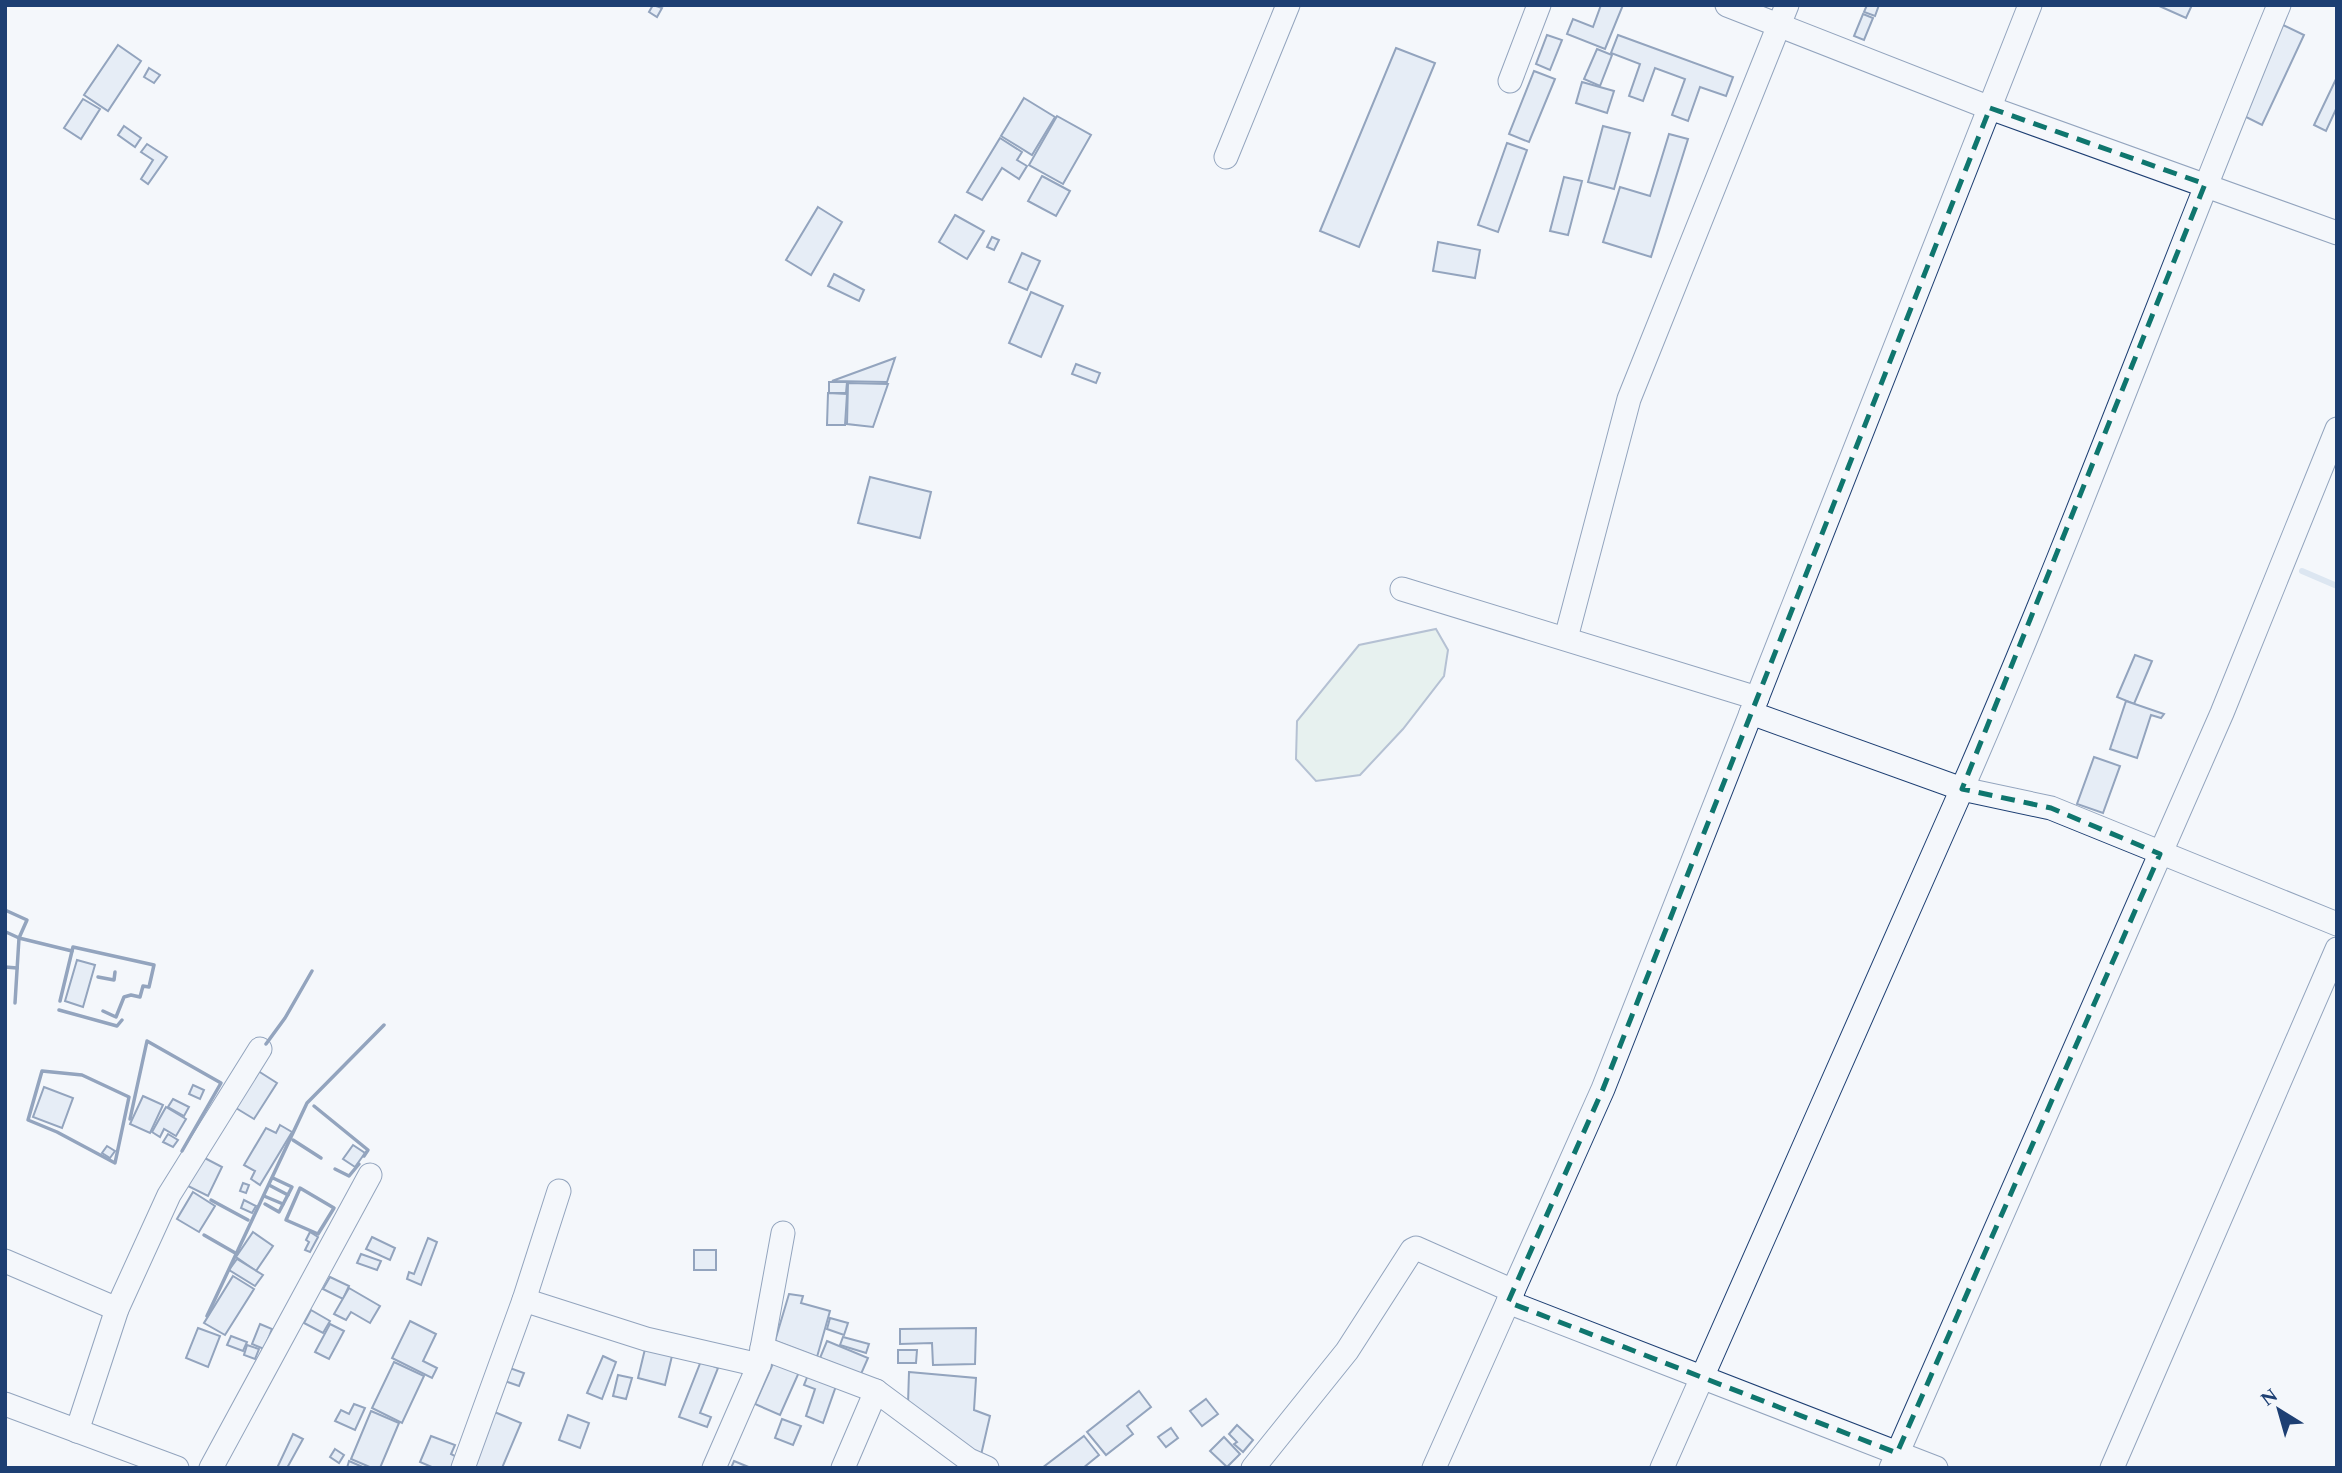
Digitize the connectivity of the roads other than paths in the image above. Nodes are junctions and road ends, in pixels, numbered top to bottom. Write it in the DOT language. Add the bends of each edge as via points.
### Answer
graph roads {
  1 [pos="1288,5"];
  2 [pos="1539,5"];
  3 [pos="1727,5"];
  4 [pos="2030,5"];
  5 [pos="2279,5"];
  6 [pos="1783,15"];
  7 [pos="1510,81"];
  8 [pos="1990,108"];
  9 [pos="1226,157"];
  10 [pos="2205,184"];
  11 [pos="2337,233"];
  12 [pos="2337,429"];
  13 [pos="1402,589"];
  14 [pos="1566,638"];
  15 [pos="1754,705"];
  16 [pos="1962,789"];
  17 [pos="2160,854"];
  18 [pos="2337,924"];
  19 [pos="2337,950"];
  20 [pos="260,1049"];
  21 [pos="370,1175"];
  22 [pos="559,1191"];
  23 [pos="783,1233"];
  24 [pos="5,1261"];
  25 [pos="1511,1296"];
  26 [pos="524,1300"];
  27 [pos="117,1309"];
  28 [pos="761,1357"];
  29 [pos="1702,1377"];
  30 [pos="876,1391"];
  31 [pos="5,1404"];
  32 [pos="77,1431"];
  33 [pos="1894,1460"];
  34 [pos="974,1465"];
  35 [pos="177,1468"];
  36 [pos="211,1468"];
  37 [pos="463,1468"];
  38 [pos="714,1468"];
  39 [pos="843,1468"];
  40 [pos="1253,1468"];
  41 [pos="1434,1468"];
  42 [pos="1662,1468"];
  43 [pos="1937,1468"];
  44 [pos="2112,1468"];
  1 -- 9 [label="street"];
  2 -- 7 [label="street"];
  3 -- 6 [label="street"];
  4 -- 8 [label="street"];
  5 -- 10 [label="street"];
  6 -- 8 [label="street"];
  6 -- 14 [label="street" via="1629,399"];
  8 -- 10 [label="street"];
  8 -- 15 [label="street"];
  10 -- 11 [label="street"];
  10 -- 16 [label="street"];
  12 -- 17 [label="street"];
  13 -- 14 [label="street"];
  14 -- 15 [label="street"];
  15 -- 16 [label="street"];
  15 -- 25 [label="street" via="1603,1089"];
  16 -- 17 [label="street" via="2051,808"];
  16 -- 29 [label="street"];
  17 -- 18 [label="street"];
  17 -- 33 [label="street"];
  19 -- 44 [label="street"];
  20 -- 27 [label="street" via="169,1195"];
  21 -- 36 [label="street"];
  22 -- 26 [label="street"];
  23 -- 28 [label="street"];
  24 -- 27 [label="street"];
  25 -- 29 [label="street"];
  25 -- 40 [label="street" via="1412,1250 1348,1351"];
  25 -- 41 [label="street"];
  26 -- 28 [label="street" via="646,1339"];
  26 -- 37 [label="street"];
  27 -- 32 [label="street"];
  28 -- 30 [label="street"];
  28 -- 38 [label="street"];
  29 -- 33 [label="street"];
  29 -- 42 [label="street"];
  30 -- 34 [label="street"];
  30 -- 39 [label="street"];
  31 -- 32 [label="street"];
  32 -- 35 [label="street"];
  33 -- 43 [label="street"];
}
